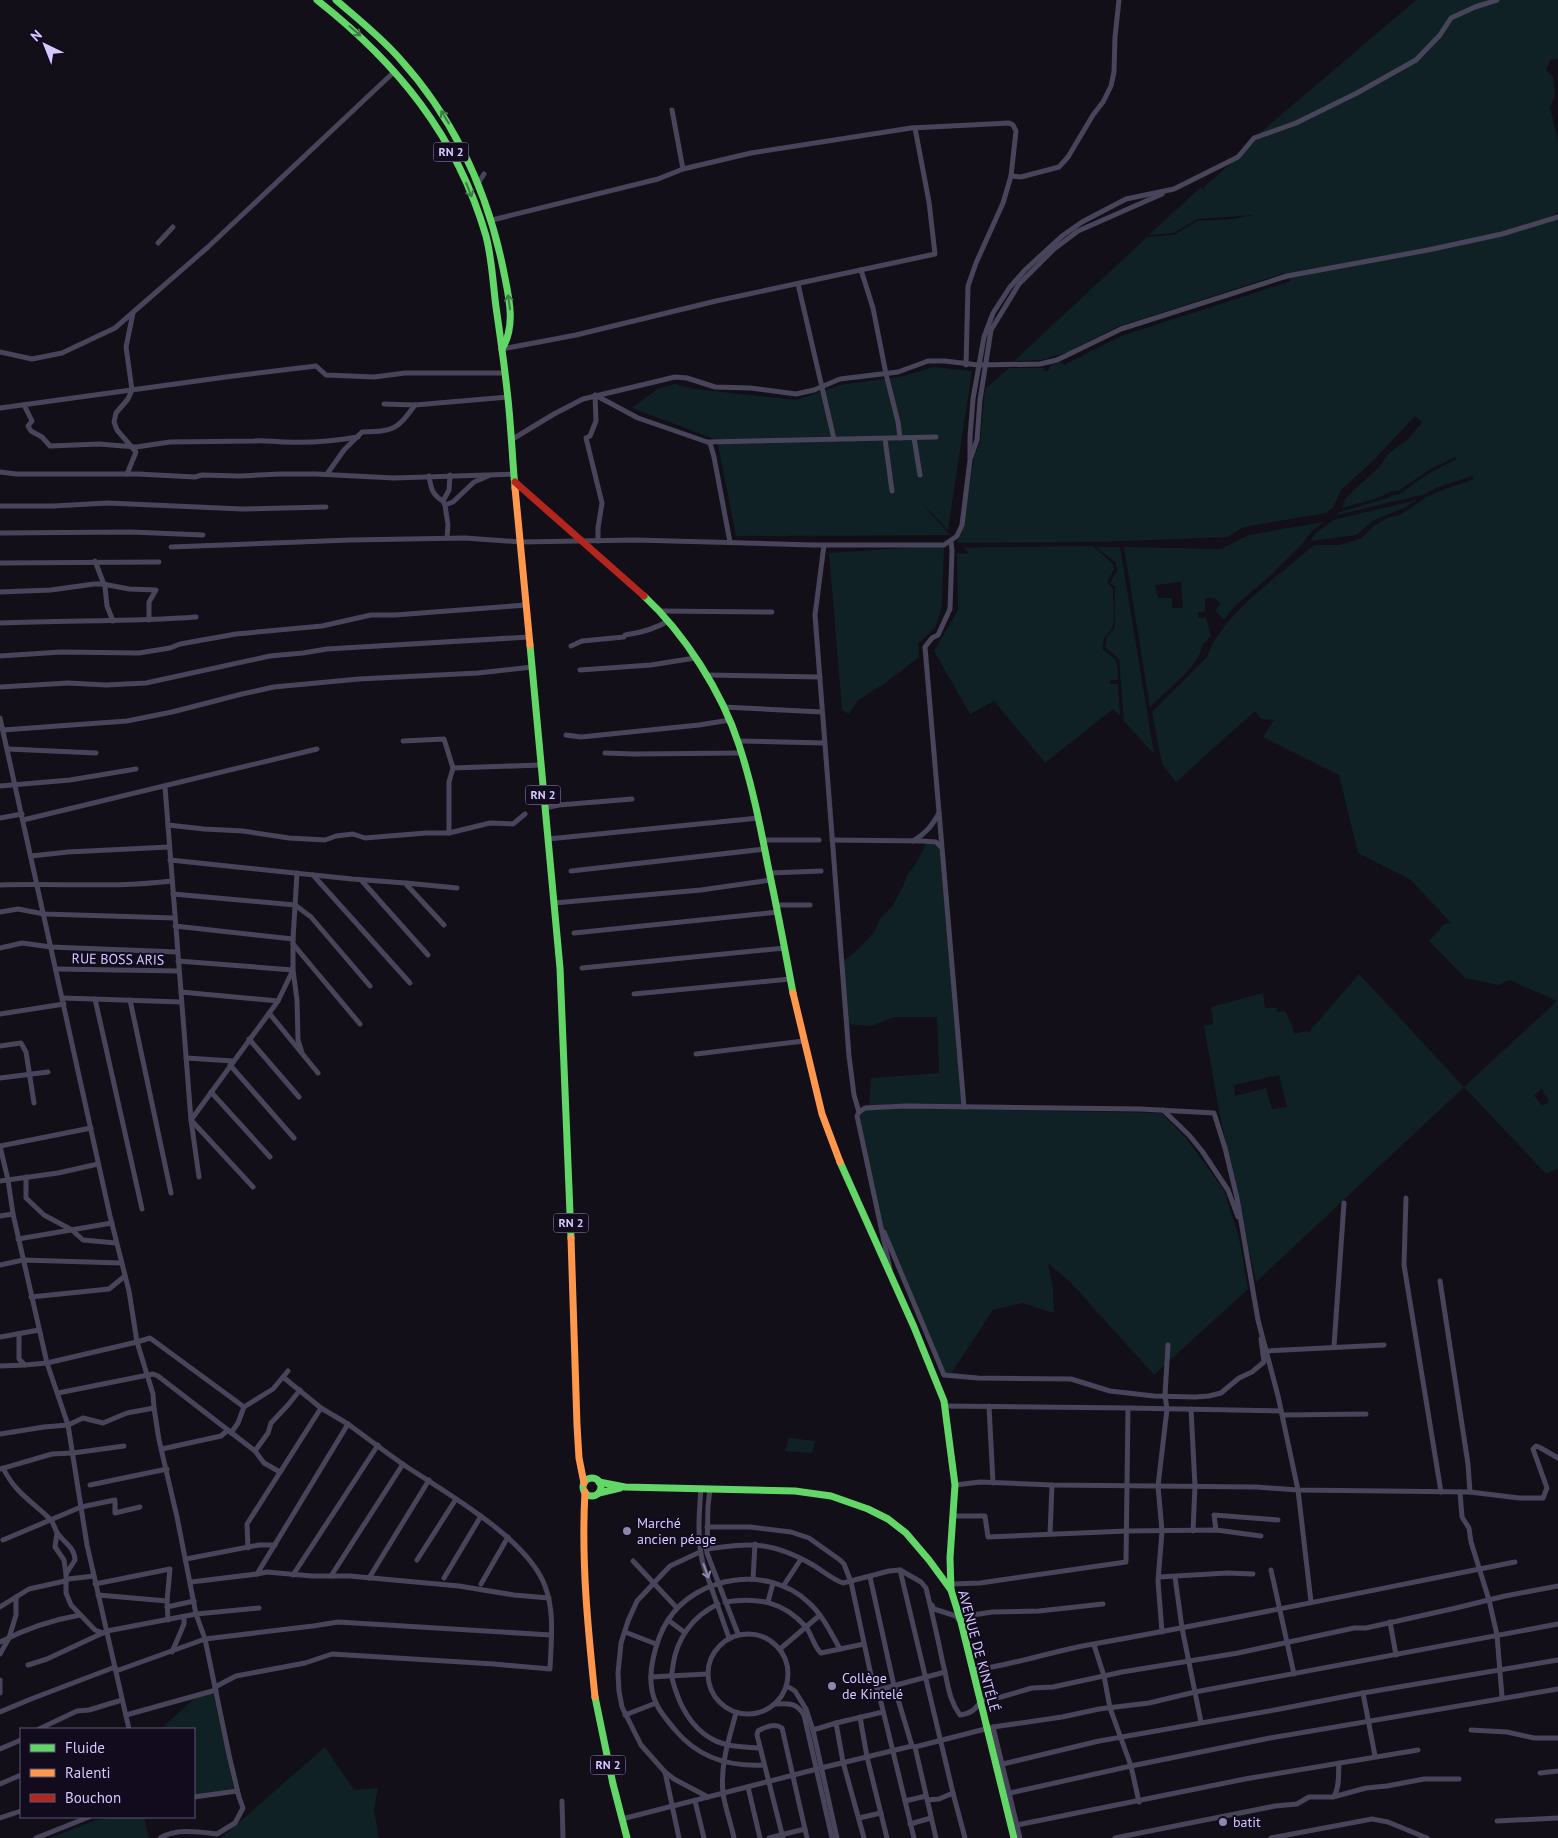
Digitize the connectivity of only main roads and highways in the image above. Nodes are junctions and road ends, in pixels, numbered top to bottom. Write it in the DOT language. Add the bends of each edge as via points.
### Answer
graph roads {
  1 [pos="317,0"];
  2 [pos="336,0"];
  3 [pos="502,349"];
  4 [pos="514,478"];
  5 [pos="587,1481"];
  6 [pos="599,1482"];
  7 [pos="624,1488"];
  8 [pos="599,1493"];
  9 [pos="588,1494"];
  10 [pos="951,1588"];
  11 [pos="627,1838"];
  12 [pos="1014,1838"];
  1 -- 3 [label="main road, RN 2, one-way" via="358,33 395,70 426,109 450,150 465,180 486,238"];
  3 -- 2 [label="main road, RN 2, one-way" via="509,339 510,312 503,267 480,182 451,127 419,80 381,38"];
  3 -- 4 [label="main road, RN 2"];
  4 -- 5 [label="main road, RN 2" via="560,968 576,1410 580,1462"];
  4 -- 10 [label="main road" via="668,621 706,675 730,720 758,818 814,1086 830,1138 945,1406 955,1485"];
  5 -- 6 [label="main road" via="595,1479"];
  5 -- 9 [label="main road, RN 2"];
  6 -- 7 [label="main road, AVENUE DE KINTÉLÉ"];
  6 -- 8 [label="main road"];
  7 -- 8 [label="main road, AVENUE DE KINTÉLÉ"];
  7 -- 10 [label="main road, AVENUE DE KINTÉLÉ" via="823,1494 868,1508 888,1519 906,1533"];
  8 -- 9 [label="main road" via="595,1496"];
  9 -- 11 [label="main road, RN 2" via="583,1526 586,1610 595,1702"];
  10 -- 12 [label="main road, AVENUE DE KINTÉLÉ" via="990,1728"];
}
